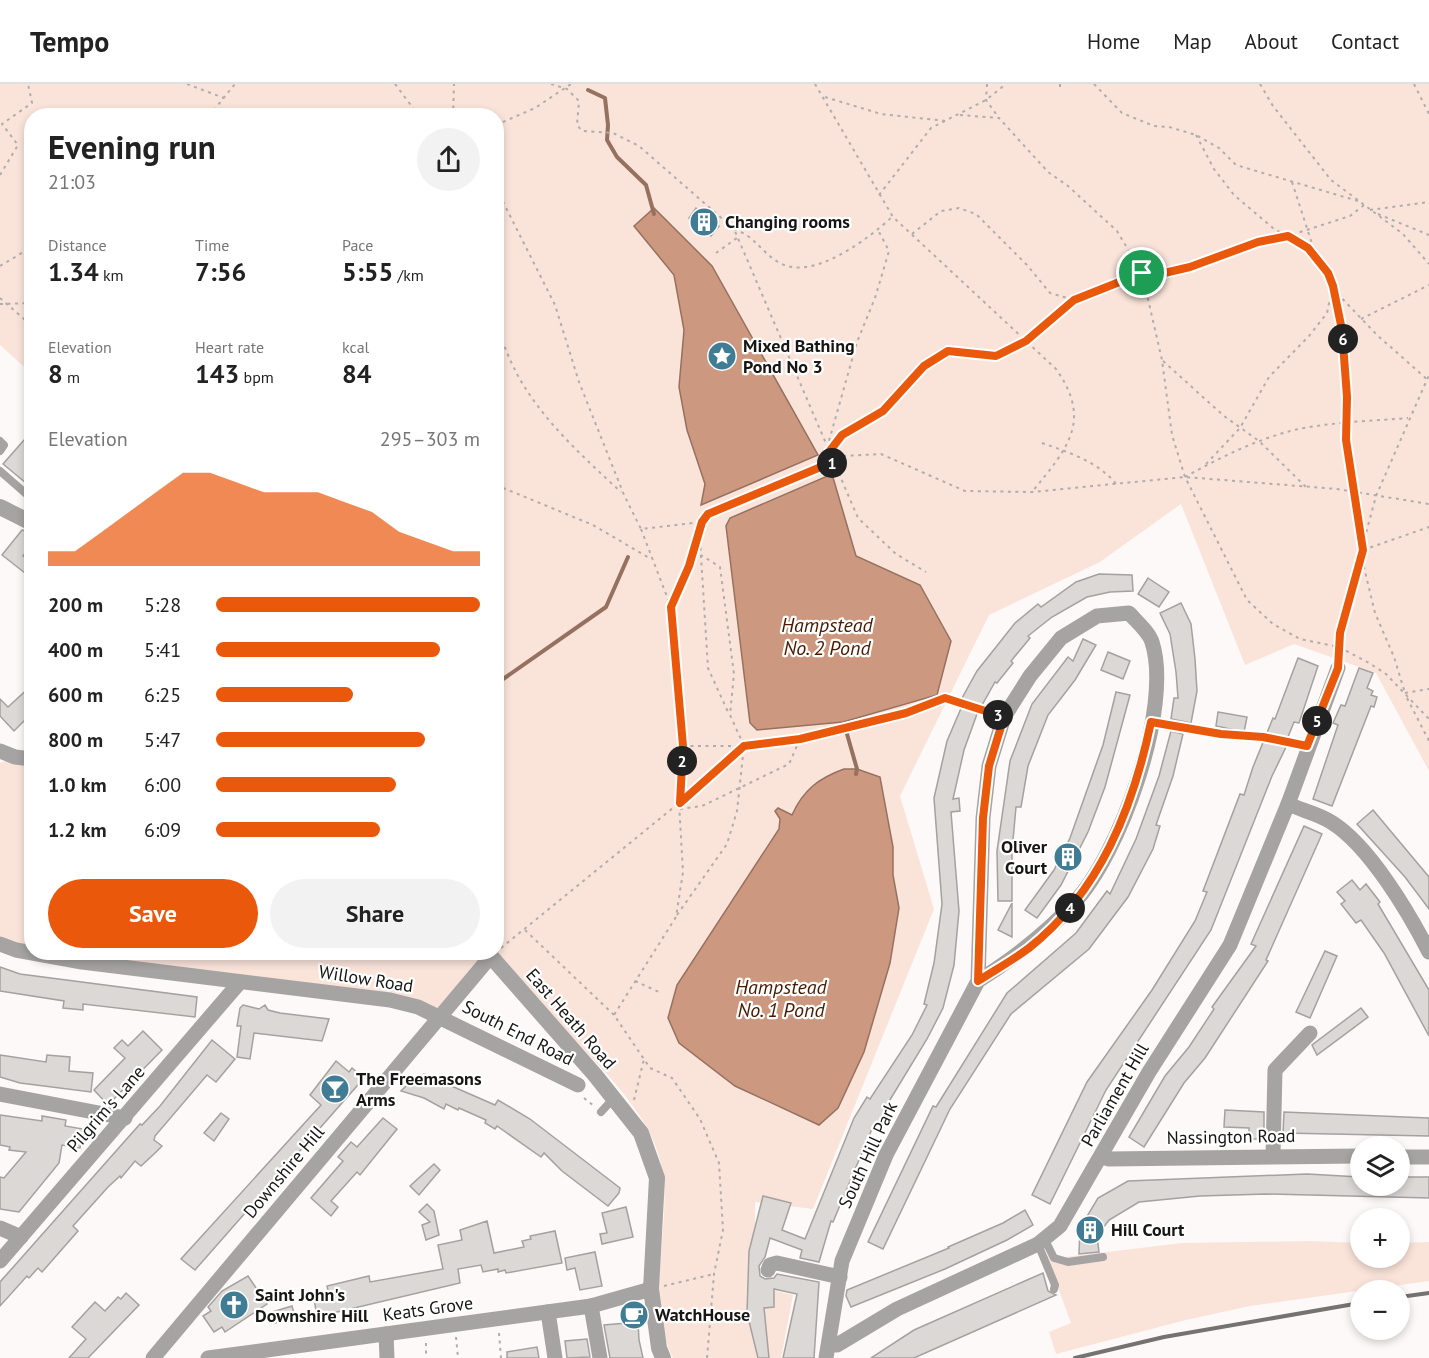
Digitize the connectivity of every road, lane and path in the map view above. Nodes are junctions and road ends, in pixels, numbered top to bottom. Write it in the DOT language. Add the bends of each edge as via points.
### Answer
graph roads {
  1 [pos="28,84"];
  2 [pos="188,84"];
  3 [pos="235,84"];
  4 [pos="395,84"];
  5 [pos="454,84"];
  6 [pos="551,84"];
  7 [pos="571,84"];
  8 [pos="815,84"];
  9 [pos="987,84"];
  10 [pos="1006,84"];
  11 [pos="1094,84"];
  12 [pos="1260,84"];
  13 [pos="1414,84"];
  14 [pos="567,89"];
  15 [pos="825,97"];
  16 [pos="225,99"];
  17 [pos="986,100"];
  18 [pos="25,108"];
  19 [pos="217,108"];
  20 [pos="413,108"];
  21 [pos="453,108"];
  22 [pos="24,109"];
  23 [pos="1429,114"];
  24 [pos="960,115"];
  25 [pos="999,118"];
  26 [pos="946,121"];
  27 [pos="504,122"];
  28 [pos="1196,135"];
  29 [pos="0,175"];
  30 [pos="1292,182"];
  31 [pos="879,195"];
  32 [pos="1358,201"];
  33 [pos="1429,202"];
  34 [pos="504,204"];
  35 [pos="1364,206"];
  36 [pos="1370,210"];
  37 [pos="893,216"];
  38 [pos="734,229"];
  39 [pos="1309,229"];
  40 [pos="878,230"];
  41 [pos="912,234"];
  42 [pos="1429,235"];
  43 [pos="1288,236"];
  44 [pos="737,238"];
  45 [pos="24,252"];
  46 [pos="716,253"];
  47 [pos="1317,259"];
  48 [pos="1429,264"];
  49 [pos="0,266"];
  50 [pos="1142,273"];
  51 [pos="1429,285"];
  52 [pos="1333,286"];
  53 [pos="0,298"];
  54 [pos="1074,300"];
  55 [pos="0,304"];
  56 [pos="24,304"];
  57 [pos="6,305"];
  58 [pos="1361,319"];
  59 [pos="24,320"];
  60 [pos="1026,341"];
  61 [pos="504,344"];
  62 [pos="1162,360"];
  63 [pos="1429,378"];
  64 [pos="1408,418"];
  65 [pos="1346,422"];
  66 [pos="1240,428"];
  67 [pos="0,441"];
  68 [pos="1259,441"];
  69 [pos="1042,443"];
  70 [pos="826,448"];
  71 [pos="0,451"];
  72 [pos="829,452"];
  73 [pos="1065,452"];
  74 [pos="835,461"];
  75 [pos="1204,466"];
  76 [pos="0,471"];
  77 [pos="1185,477"];
  78 [pos="1117,485"];
  79 [pos="504,488"];
  80 [pos="1307,488"];
  81 [pos="1354,491"];
  82 [pos="1032,492"];
  83 [pos="24,493"];
  84 [pos="624,495"];
  85 [pos="1376,496"];
  86 [pos="1429,504"];
  87 [pos="0,507"];
  88 [pos="24,519"];
  89 [pos="702,522"];
  90 [pos="1429,527"];
  91 [pos="641,529"];
  92 [pos="699,537"];
  93 [pos="1363,550"];
  94 [pos="701,555"];
  95 [pos="1361,557"];
  96 [pos="651,559"];
  97 [pos="926,572"];
  98 [pos="671,607"];
  99 [pos="1339,647"];
  100 [pos="1338,668"];
  101 [pos="1429,689"];
  102 [pos="1405,693"];
  103 [pos="730,715"];
  104 [pos="1004,717"];
  105 [pos="1429,719"];
  106 [pos="1151,722"];
  107 [pos="1221,734"];
  108 [pos="800,739"];
  109 [pos="1429,741"];
  110 [pos="683,746"];
  111 [pos="744,746"];
  112 [pos="1307,746"];
  113 [pos="0,751"];
  114 [pos="24,758"];
  115 [pos="740,786"];
  116 [pos="680,803"];
  117 [pos="1288,804"];
  118 [pos="680,809"];
  119 [pos="675,917"];
  120 [pos="524,929"];
  121 [pos="0,944"];
  122 [pos="504,944"];
  123 [pos="24,950"];
  124 [pos="1429,952"];
  125 [pos="73,960"];
  126 [pos="486,960"];
  127 [pos="498,960"];
  128 [pos="635,981"];
  129 [pos="978,981"];
  130 [pos="240,982"];
  131 [pos="659,992"];
  132 [pos="440,1016"];
  133 [pos="614,1016"];
  134 [pos="1310,1033"];
  135 [pos="644,1059"];
  136 [pos="578,1085"];
  137 [pos="0,1094"];
  138 [pos="613,1099"];
  139 [pos="601,1112"];
  140 [pos="627,1115"];
  141 [pos="125,1118"];
  142 [pos="1102,1156"];
  143 [pos="1273,1156"];
  144 [pos="1350,1156"];
  145 [pos="1410,1157"];
  146 [pos="1429,1157"];
  147 [pos="0,1228"];
  148 [pos="21,1236"];
  149 [pos="1042,1242"];
  150 [pos="1103,1257"];
  151 [pos="0,1261"];
  152 [pos="768,1270"];
  153 [pos="714,1274"];
  154 [pos="840,1277"];
  155 [pos="651,1289"];
  156 [pos="1054,1289"];
  157 [pos="591,1306"];
  158 [pos="548,1312"];
  159 [pos="501,1318"];
  160 [pos="453,1325"];
  161 [pos="386,1334"];
  162 [pos="828,1351"];
  163 [pos="158,1356"];
  164 [pos="208,1358"];
  165 [pos="387,1358"];
  166 [pos="458,1358"];
  167 [pos="501,1358"];
  168 [pos="555,1358"];
  169 [pos="600,1358"];
  170 [pos="663,1358"];
  171 [pos="707,1358"];
  1 -- 18 [label="path" via="32,103"];
  2 -- 16 [label="path"];
  3 -- 16 [label="path"];
  4 -- 20 [label="path"];
  5 -- 21 [label="path"];
  6 -- 14 [label="path"];
  7 -- 14 [label="path"];
  8 -- 15 [label="path"];
  9 -- 17 [label="path"];
  10 -- 17 [label="path"];
  11 -- 28 [label="path" via="1122,113 1154,126"];
  12 -- 32 [label="path" via="1331,180"];
  13 -- 23 [label="path"];
  14 -- 27 [label="path"];
  14 -- 38 [label="path" via="579,101 577,125 582,131 613,133 639,146"];
  15 -- 26 [label="path" via="881,114"];
  15 -- 31 [label="path"];
  16 -- 19 [label="path"];
  17 -- 24 [label="path"];
  17 -- 25 [label="path"];
  22 -- 29 [label="path" via="2,124 18,145"];
  24 -- 25 [label="path"];
  24 -- 26 [label="path"];
  25 -- 50 [label="path" via="1048,172 1118,231"];
  26 -- 31 [label="path" via="922,137"];
  28 -- 30 [label="path" via="1219,148 1236,165"];
  28 -- 43 [label="path" via="1234,195 1253,214"];
  30 -- 32 [label="path"];
  30 -- 39 [label="path"];
  31 -- 37 [label="path"];
  32 -- 35 [label="path"];
  33 -- 36 [label="path"];
  34 -- 84 [label="path" via="555,304 579,382"];
  35 -- 36 [label="path"];
  35 -- 39 [label="path" via="1350,216"];
  36 -- 42 [label="path"];
  36 -- 48 [label="path" via="1403,234"];
  37 -- 40 [label="path"];
  37 -- 41 [label="path"];
  38 -- 40 [label="path" via="749,234 779,263 800,267 827,261"];
  38 -- 44 [label="path"];
  39 -- 43 [label="path"];
  39 -- 47 [label="path"];
  40 -- 70 [label="path" via="889,251"];
  41 -- 54 [label="path" via="941,211 959,208 976,214 1050,293"];
  41 -- 60 [label="path"];
  43 -- 47 [label="path" via="1308,248"];
  43 -- 50 [label="path" via="1258,242 1170,272"];
  44 -- 46 [label="path"];
  44 -- 70 [label="path"];
  45 -- 49 [label="path"];
  47 -- 52 [label="path"];
  50 -- 54 [label="path"];
  50 -- 62 [label="path"];
  51 -- 58 [label="path"];
  52 -- 58 [label="path"];
  52 -- 65 [label="path" via="1344,354"];
  52 -- 66 [label="path" via="1327,313 1269,377"];
  53 -- 57 [label="path"];
  54 -- 60 [label="path"];
  55 -- 57 [label="path"];
  56 -- 57 [label="path"];
  57 -- 59 [label="path"];
  58 -- 63 [label="path"];
  60 -- 72 [label="path" via="996,356 948,351 924,366 883,411 842,435"];
  60 -- 73 [label="path" via="1056,369 1071,390 1074,416"];
  61 -- 84 [label="path" via="517,374 550,422"];
  62 -- 66 [label="path"];
  62 -- 77 [label="path" via="1172,435"];
  63 -- 64 [label="path"];
  64 -- 65 [label="path"];
  64 -- 85 [label="path"];
  65 -- 68 [label="path"];
  65 -- 81 [label="path"];
  66 -- 68 [label="path"];
  66 -- 75 [label="path"];
  67 -- 71 [label="lane" via="4,445"];
  68 -- 75 [label="path"];
  68 -- 80 [label="path"];
  69 -- 73 [label="path"];
  70 -- 72 [label="path"];
  72 -- 74 [label="path"];
  73 -- 78 [label="path" via="1108,473"];
  73 -- 82 [label="path"];
  74 -- 82 [label="path" via="842,456 881,454 965,491"];
  74 -- 89 [label="path" via="708,514"];
  74 -- 97 [label="path" via="858,518 897,554"];
  75 -- 77 [label="path"];
  76 -- 83 [label="lane"];
  77 -- 78 [label="path"];
  77 -- 80 [label="path"];
  77 -- 99 [label="path" via="1247,600 1273,624 1300,639"];
  78 -- 82 [label="path"];
  79 -- 96 [label="path" via="593,525"];
  80 -- 81 [label="path"];
  81 -- 85 [label="path"];
  81 -- 93 [label="path"];
  84 -- 91 [label="path"];
  85 -- 86 [label="path"];
  85 -- 93 [label="path"];
  87 -- 88 [label="street"];
  89 -- 91 [label="path"];
  89 -- 92 [label="path"];
  90 -- 93 [label="path"];
  91 -- 96 [label="path"];
  92 -- 94 [label="path"];
  92 -- 98 [label="path"];
  93 -- 95 [label="path"];
  94 -- 103 [label="path" via="708,668"];
  94 -- 103 [label="path" via="720,567 726,592 734,674"];
  95 -- 99 [label="path"];
  95 -- 102 [label="path" via="1375,613"];
  96 -- 98 [label="path"];
  98 -- 110 [label="path"];
  99 -- 100 [label="path"];
  99 -- 102 [label="path" via="1386,674"];
  100 -- 112 [label="street, Parliament Hill"];
  101 -- 102 [label="path"];
  102 -- 105 [label="path"];
  102 -- 109 [label="path"];
  103 -- 111 [label="path"];
  104 -- 106 [label="street" via="1061,638 1097,616 1129,613 1152,640 1157,678"];
  104 -- 108 [label="path" via="945,698 906,713"];
  104 -- 129 [label="street" via="989,766 983,818"];
  106 -- 107 [label="lane"];
  106 -- 129 [label="street" via="1130,802 1105,859 1076,902 1029,947"];
  107 -- 112 [label="path"];
  108 -- 111 [label="path"];
  108 -- 115 [label="path" via="789,764"];
  110 -- 111 [label="path"];
  110 -- 116 [label="path"];
  111 -- 115 [label="path"];
  111 -- 116 [label="path"];
  112 -- 117 [label="street, Parliament Hill"];
  113 -- 114 [label="street"];
  115 -- 118 [label="path" via="702,806"];
  115 -- 119 [label="path" via="727,844"];
  116 -- 118 [label="path"];
  116 -- 120 [label="path"];
  117 -- 124 [label="street" via="1330,821 1348,835 1403,903"];
  117 -- 142 [label="street, Parliament Hill" via="1230,945 1149,1072"];
  118 -- 119 [label="path" via="683,872"];
  119 -- 128 [label="path"];
  120 -- 122 [label="path"];
  120 -- 133 [label="path"];
  121 -- 123 [label="street, Willow Road"];
  125 -- 130 [label="street, Willow Road"];
  126 -- 132 [label="street, Downshire Hill"];
  127 -- 138 [label="street, East Heath Road"];
  128 -- 131 [label="path"];
  128 -- 133 [label="path"];
  129 -- 154 [label="street, South Hill Park" via="885,1155 842,1261"];
  130 -- 132 [label="street, Willow Road" via="390,1000"];
  130 -- 141 [label="street, Pilgrim's Lane"];
  132 -- 136 [label="street, South End Road"];
  132 -- 163 [label="street, Downshire Hill"];
  133 -- 135 [label="path"];
  134 -- 143 [label="street" via="1275,1070"];
  135 -- 140 [label="path"];
  135 -- 153 [label="path" via="650,1068 672,1078 700,1119 719,1164 723,1230"];
  136 -- 139 [label="path" via="580,1095"];
  137 -- 141 [label="street"];
  138 -- 139 [label="lane"];
  138 -- 140 [label="street, East Heath Road"];
  140 -- 155 [label="street" via="641,1133 657,1178"];
  141 -- 148 [label="street, Pilgrim's Lane"];
  142 -- 143 [label="street, Nassington Road"];
  142 -- 149 [label="street, Parliament Hill" via="1066,1217"];
  143 -- 144 [label="street, Nassington Road"];
  145 -- 146 [label="street"];
  147 -- 148 [label="street"];
  148 -- 151 [label="street, Pilgrim's Lane"];
  149 -- 150 [label="lane" via="1054,1258 1068,1262"];
  149 -- 156 [label="lane"];
  149 -- 162 [label="street, Parliament Hill" via="897,1309"];
  152 -- 154 [label="street" via="770,1264 777,1263"];
  153 -- 155 [label="path"];
  153 -- 171 [label="path"];
  154 -- 162 [label="street, South Hill Park"];
  155 -- 157 [label="street, Keats Grove"];
  155 -- 170 [label="street"];
  157 -- 158 [label="street, Keats Grove"];
  157 -- 169 [label="street"];
  158 -- 159 [label="street, Keats Grove"];
  158 -- 168 [label="street"];
  159 -- 160 [label="street, Keats Grove"];
  159 -- 167 [label="path"];
  160 -- 161 [label="street, Keats Grove"];
  160 -- 166 [label="path"];
  161 -- 164 [label="street, Keats Grove"];
  161 -- 165 [label="street"];
}
